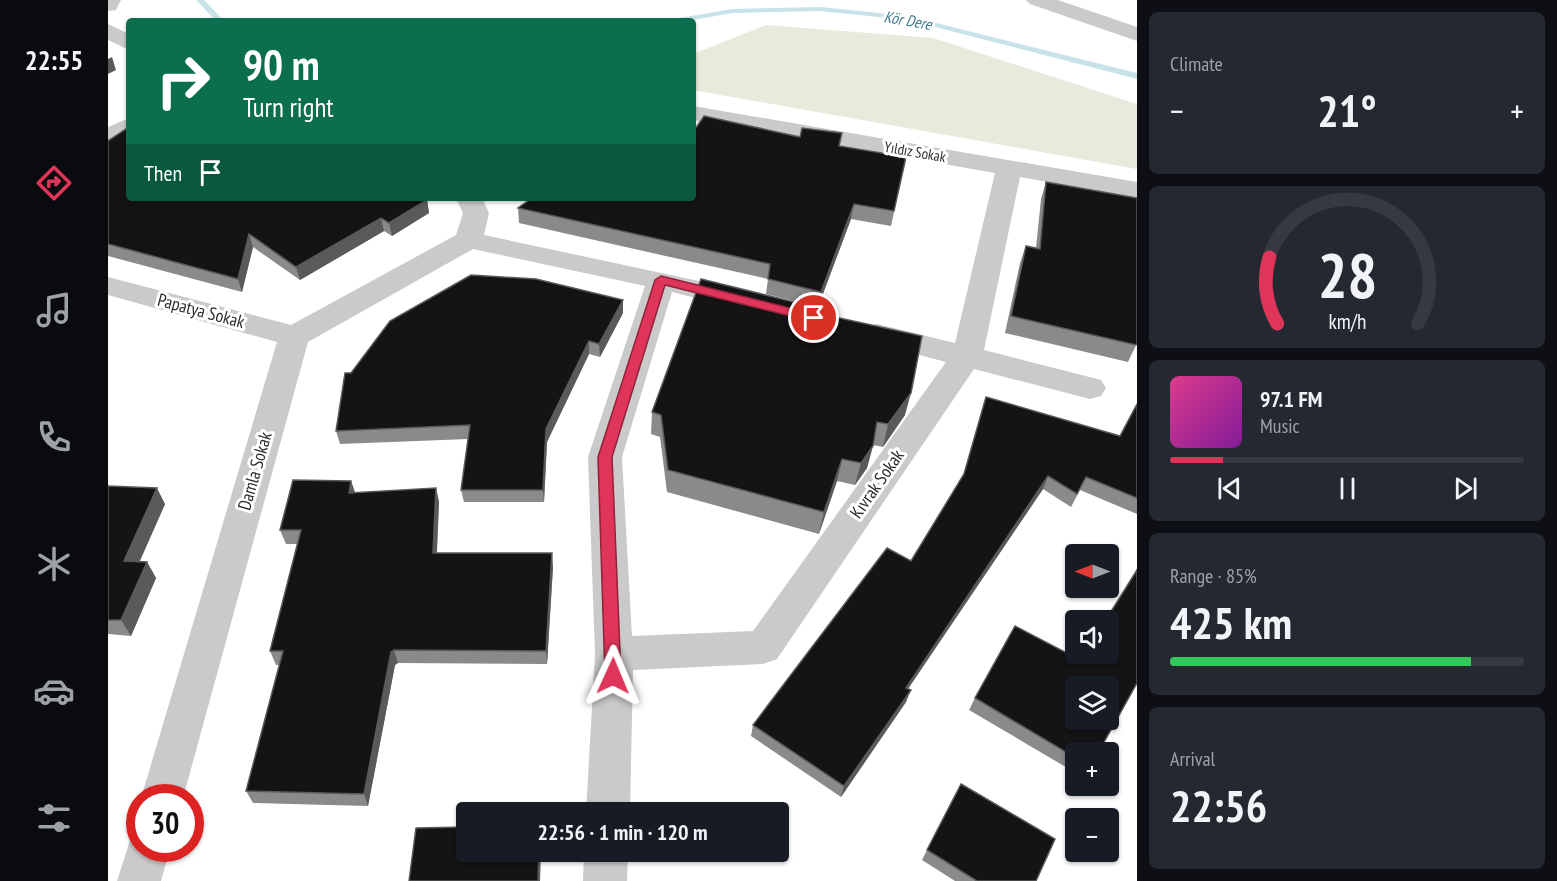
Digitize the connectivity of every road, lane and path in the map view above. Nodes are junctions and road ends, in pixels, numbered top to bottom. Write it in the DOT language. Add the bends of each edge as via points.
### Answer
graph roads {
  1 [pos="110,0"];
  2 [pos="1037,0"];
  3 [pos="108,5"];
  4 [pos="108,31"];
  5 [pos="1137,34"];
  6 [pos="126,41"];
  7 [pos="696,114"];
  8 [pos="126,127"];
  9 [pos="108,138"];
  10 [pos="1009,169"];
  11 [pos="1137,190"];
  12 [pos="470,201"];
  13 [pos="469,240"];
  14 [pos="661,280"];
  15 [pos="108,286"];
  16 [pos="763,305"];
  17 [pos="853,328"];
  18 [pos="294,336"];
  19 [pos="967,356"];
  20 [pos="1090,388"];
  21 [pos="614,654"];
  22 [pos="166,784"];
  23 [pos="608,802"];
  24 [pos="144,862"];
  25 [pos="606,862"];
  26 [pos="139,881"];
  27 [pos="605,881"];
  1 -- 3 [label="street"];
  2 -- 5 [label="street"];
  4 -- 6 [label="street"];
  7 -- 10 [label="street, Yıldız Sokak"];
  8 -- 9 [label="street"];
  10 -- 11 [label="street, Yıldız Sokak"];
  10 -- 19 [label="street, Kıvrak Sokak"];
  12 -- 13 [label="street" via="476,213"];
  13 -- 14 [label="street"];
  13 -- 18 [label="street"];
  14 -- 16 [label="street"];
  14 -- 21 [label="street" via="605,457"];
  15 -- 18 [label="street, Papatya Sokak"];
  17 -- 19 [label="street"];
  18 -- 22 [label="street, Damla Sokak"];
  19 -- 20 [label="street"];
  19 -- 21 [label="street, Kıvrak Sokak" via="763,647"];
  21 -- 23 [label="street"];
  24 -- 26 [label="street"];
  25 -- 27 [label="street"];
}
